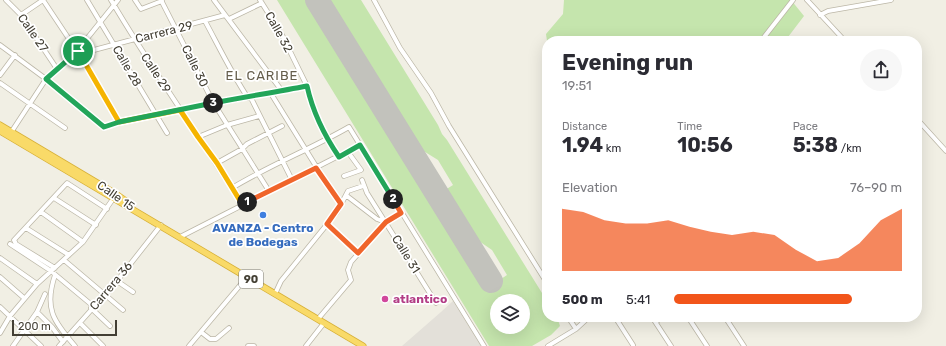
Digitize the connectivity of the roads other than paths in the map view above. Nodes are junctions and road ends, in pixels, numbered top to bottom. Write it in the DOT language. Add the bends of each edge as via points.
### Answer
graph roads {
  1 [pos="6,0"];
  2 [pos="43,0"];
  3 [pos="87,0"];
  4 [pos="111,0"];
  5 [pos="118,0"];
  6 [pos="135,0"];
  7 [pos="214,0"];
  8 [pos="374,0"];
  9 [pos="793,0"];
  10 [pos="807,0"];
  11 [pos="891,0"];
  12 [pos="162,1"];
  13 [pos="261,2"];
  14 [pos="114,5"];
  15 [pos="21,15"];
  16 [pos="225,15"];
  17 [pos="820,15"];
  18 [pos="228,19"];
  19 [pos="205,21"];
  20 [pos="100,22"];
  21 [pos="177,29"];
  22 [pos="765,36"];
  23 [pos="840,36"];
  24 [pos="134,40"];
  25 [pos="113,44"];
  26 [pos="0,45"];
  27 [pos="78,52"];
  28 [pos="15,56"];
  29 [pos="57,68"];
  30 [pos="0,75"];
  31 [pos="46,79"];
  32 [pos="0,83"];
  33 [pos="307,86"];
  34 [pos="282,91"];
  35 [pos="270,92"];
  36 [pos="249,98"];
  37 [pos="213,102"];
  38 [pos="29,103"];
  39 [pos="180,110"];
  40 [pos="155,115"];
  41 [pos="259,116"];
  42 [pos="119,122"];
  43 [pos="0,125"];
  44 [pos="227,125"];
  45 [pos="922,125"];
  46 [pos="282,126"];
  47 [pos="65,128"];
  48 [pos="0,131"];
  49 [pos="167,133"];
  50 [pos="10,134"];
  51 [pos="268,135"];
  52 [pos="198,137"];
  53 [pos="327,140"];
  54 [pos="360,145"];
  55 [pos="242,149"];
  56 [pos="306,150"];
  57 [pos="946,151"];
  58 [pos="348,152"];
  59 [pos="339,157"];
  60 [pos="282,161"];
  61 [pos="217,163"];
  62 [pos="316,168"];
  63 [pos="257,173"];
  64 [pos="344,176"];
  65 [pos="292,180"];
  66 [pos="362,180"];
  67 [pos="363,186"];
  68 [pos="232,188"];
  69 [pos="268,191"];
  70 [pos="115,196"];
  71 [pos="347,196"];
  72 [pos="54,198"];
  73 [pos="242,204"];
  74 [pos="341,204"];
  75 [pos="107,209"];
  76 [pos="41,212"];
  77 [pos="401,213"];
  78 [pos="386,222"];
  79 [pos="327,224"];
  80 [pos="96,225"];
  81 [pos="161,225"];
  82 [pos="26,228"];
  83 [pos="180,236"];
  84 [pos="83,242"];
  85 [pos="10,244"];
  86 [pos="358,253"];
  87 [pos="69,255"];
  88 [pos="0,258"];
  89 [pos="64,260"];
  90 [pos="53,270"];
  91 [pos="55,275"];
  92 [pos="542,275"];
  93 [pos="0,277"];
  94 [pos="247,277"];
  95 [pos="117,280"];
  96 [pos="37,284"];
  97 [pos="133,292"];
  98 [pos="45,294"];
  99 [pos="104,294"];
  100 [pos="275,294"];
  101 [pos="24,298"];
  102 [pos="436,303"];
  103 [pos="0,307"];
  104 [pos="92,307"];
  105 [pos="123,310"];
  106 [pos="37,312"];
  107 [pos="10,316"];
  108 [pos="318,319"];
  109 [pos="571,322"];
  110 [pos="584,322"];
  111 [pos="618,322"];
  112 [pos="656,322"];
  113 [pos="691,322"];
  114 [pos="728,322"];
  115 [pos="80,323"];
  116 [pos="324,323"];
  117 [pos="110,326"];
  118 [pos="229,328"];
  119 [pos="576,329"];
  120 [pos="25,330"];
  121 [pos="201,332"];
  122 [pos="0,333"];
  123 [pos="68,338"];
  124 [pos="63,342"];
  125 [pos="633,345"];
  126 [pos="13,346"];
  127 [pos="41,346"];
  128 [pos="59,346"];
  129 [pos="75,346"];
  130 [pos="102,346"];
  131 [pos="189,346"];
  132 [pos="248,346"];
  133 [pos="254,346"];
  134 [pos="306,346"];
  135 [pos="363,346"];
  136 [pos="484,346"];
  137 [pos="548,346"];
  138 [pos="671,346"];
  139 [pos="706,346"];
  140 [pos="744,346"];
  1 -- 15 [label="street, Calle 27"];
  2 -- 15 [label="street"];
  2 -- 27 [label="street"];
  3 -- 20 [label="street, Calle 28"];
  4 -- 14 [label="street, Calle 29"];
  5 -- 14 [label="street"];
  6 -- 12 [label="street" via="141,8"];
  7 -- 16 [label="street"];
  8 -- 92 [label="street" via="400,48 431,93"];
  9 -- 22 [label="street"];
  10 -- 17 [label="street"];
  11 -- 17 [label="street" via="828,11"];
  12 -- 21 [label="street, Calle 30"];
  13 -- 18 [label="street"];
  13 -- 33 [label="street, Calle 32" via="282,35"];
  14 -- 20 [label="street"];
  14 -- 24 [label="street, Calle 29"];
  15 -- 29 [label="street, Calle 27"];
  16 -- 18 [label="street"];
  16 -- 19 [label="street, Carrera 29"];
  17 -- 23 [label="street"];
  18 -- 34 [label="street"];
  19 -- 21 [label="street, Carrera 29"];
  19 -- 36 [label="street" via="235,79"];
  20 -- 25 [label="street, Calle 28"];
  20 -- 27 [label="street"];
  21 -- 24 [label="street, Carrera 29"];
  21 -- 37 [label="street, Calle 30"];
  24 -- 25 [label="street, Carrera 29"];
  24 -- 39 [label="street, Calle 29"];
  25 -- 27 [label="street, Carrera 29"];
  25 -- 40 [label="street, Calle 28"];
  26 -- 28 [label="street"];
  27 -- 29 [label="street"];
  27 -- 42 [label="street"];
  28 -- 30 [label="street"];
  28 -- 31 [label="street"];
  29 -- 31 [label="street"];
  31 -- 38 [label="street"];
  31 -- 42 [label="street" via="101,125"];
  32 -- 38 [label="street"];
  33 -- 34 [label="street"];
  33 -- 53 [label="street, Calle 32" via="313,110"];
  34 -- 35 [label="street"];
  35 -- 36 [label="street"];
  35 -- 56 [label="street"];
  36 -- 37 [label="street"];
  36 -- 41 [label="street"];
  37 -- 39 [label="street"];
  37 -- 44 [label="street, Calle 30"];
  38 -- 47 [label="street"];
  38 -- 50 [label="street"];
  39 -- 40 [label="street"];
  39 -- 52 [label="street, Calle 29"];
  40 -- 42 [label="street"];
  40 -- 49 [label="street, Calle 28"];
  41 -- 44 [label="street"];
  41 -- 51 [label="street"];
  43 -- 50 [label="highway, Calle 15 / 90"];
  44 -- 52 [label="street"];
  44 -- 55 [label="street, Calle 30"];
  45 -- 57 [label="street"];
  46 -- 51 [label="street"];
  48 -- 50 [label="highway, Calle 15 / 90"];
  50 -- 70 [label="highway, Calle 15 / 90"];
  51 -- 55 [label="street"];
  51 -- 60 [label="street"];
  52 -- 61 [label="street, Calle 29"];
  53 -- 54 [label="street" via="349,127"];
  53 -- 56 [label="street"];
  53 -- 59 [label="street, Calle 32"];
  54 -- 58 [label="street"];
  54 -- 77 [label="street"];
  55 -- 61 [label="street"];
  55 -- 63 [label="street, Calle 30"];
  56 -- 60 [label="street"];
  56 -- 62 [label="street"];
  58 -- 59 [label="street"];
  58 -- 64 [label="street" via="361,170"];
  59 -- 62 [label="street"];
  60 -- 63 [label="street"];
  60 -- 65 [label="street"];
  61 -- 68 [label="street, Calle 29"];
  62 -- 65 [label="street"];
  62 -- 74 [label="street"];
  63 -- 68 [label="street"];
  63 -- 69 [label="street, Calle 30"];
  65 -- 69 [label="street"];
  66 -- 67 [label="street, Calle 31"];
  67 -- 71 [label="street" via="351,189"];
  67 -- 78 [label="street, Calle 31"];
  68 -- 73 [label="street, Calle 29"];
  69 -- 73 [label="street"];
  70 -- 75 [label="street"];
  70 -- 81 [label="highway, Calle 15 / 90"];
  71 -- 74 [label="street"];
  71 -- 78 [label="street" via="377,219"];
  72 -- 75 [label="street" via="66,184"];
  72 -- 76 [label="street"];
  72 -- 80 [label="street"];
  73 -- 83 [label="street"];
  74 -- 79 [label="street"];
  75 -- 80 [label="street"];
  76 -- 82 [label="street"];
  76 -- 84 [label="street"];
  77 -- 78 [label="street"];
  77 -- 136 [label="street"];
  78 -- 86 [label="street"];
  78 -- 102 [label="street, Calle 31"];
  79 -- 86 [label="street"];
  79 -- 100 [label="street" via="281,281"];
  80 -- 84 [label="street"];
  81 -- 83 [label="highway, 90"];
  81 -- 95 [label="street, Carrera 36"];
  82 -- 87 [label="street"];
  82 -- 90 [label="street" via="14,242"];
  83 -- 94 [label="highway, 90"];
  84 -- 87 [label="street"];
  85 -- 90 [label="street"];
  86 -- 108 [label="street" via="348,270 352,280"];
  87 -- 89 [label="street"];
  88 -- 96 [label="street"];
  89 -- 90 [label="street"];
  89 -- 99 [label="street"];
  90 -- 91 [label="street"];
  90 -- 96 [label="street"];
  91 -- 104 [label="street"];
  91 -- 123 [label="street" via="49,305"];
  93 -- 101 [label="street"];
  94 -- 100 [label="highway, 90"];
  94 -- 121 [label="street"];
  95 -- 97 [label="street"];
  95 -- 99 [label="street, Carrera 36"];
  96 -- 101 [label="street"];
  98 -- 106 [label="street"];
  99 -- 104 [label="street, Carrera 36"];
  99 -- 105 [label="street"];
  100 -- 108 [label="highway, 90"];
  101 -- 107 [label="street"];
  103 -- 107 [label="street"];
  104 -- 115 [label="street, Carrera 36"];
  104 -- 117 [label="street"];
  106 -- 120 [label="street"];
  106 -- 124 [label="street"];
  107 -- 120 [label="street"];
  107 -- 122 [label="street"];
  108 -- 116 [label="highway, 90"];
  109 -- 119 [label="street"];
  110 -- 119 [label="street"];
  111 -- 125 [label="street"];
  112 -- 138 [label="street"];
  113 -- 139 [label="street"];
  114 -- 140 [label="street"];
  115 -- 123 [label="street, Carrera 36"];
  115 -- 130 [label="street"];
  116 -- 134 [label="street"];
  116 -- 135 [label="highway, 90"];
  118 -- 121 [label="street" via="216,339"];
  119 -- 137 [label="street"];
  120 -- 126 [label="street"];
  120 -- 127 [label="street"];
  121 -- 131 [label="street"];
  123 -- 124 [label="street, Carrera 36"];
  123 -- 129 [label="street"];
  124 -- 128 [label="street, Carrera 36"];
  132 -- 133 [label="street"];
}
